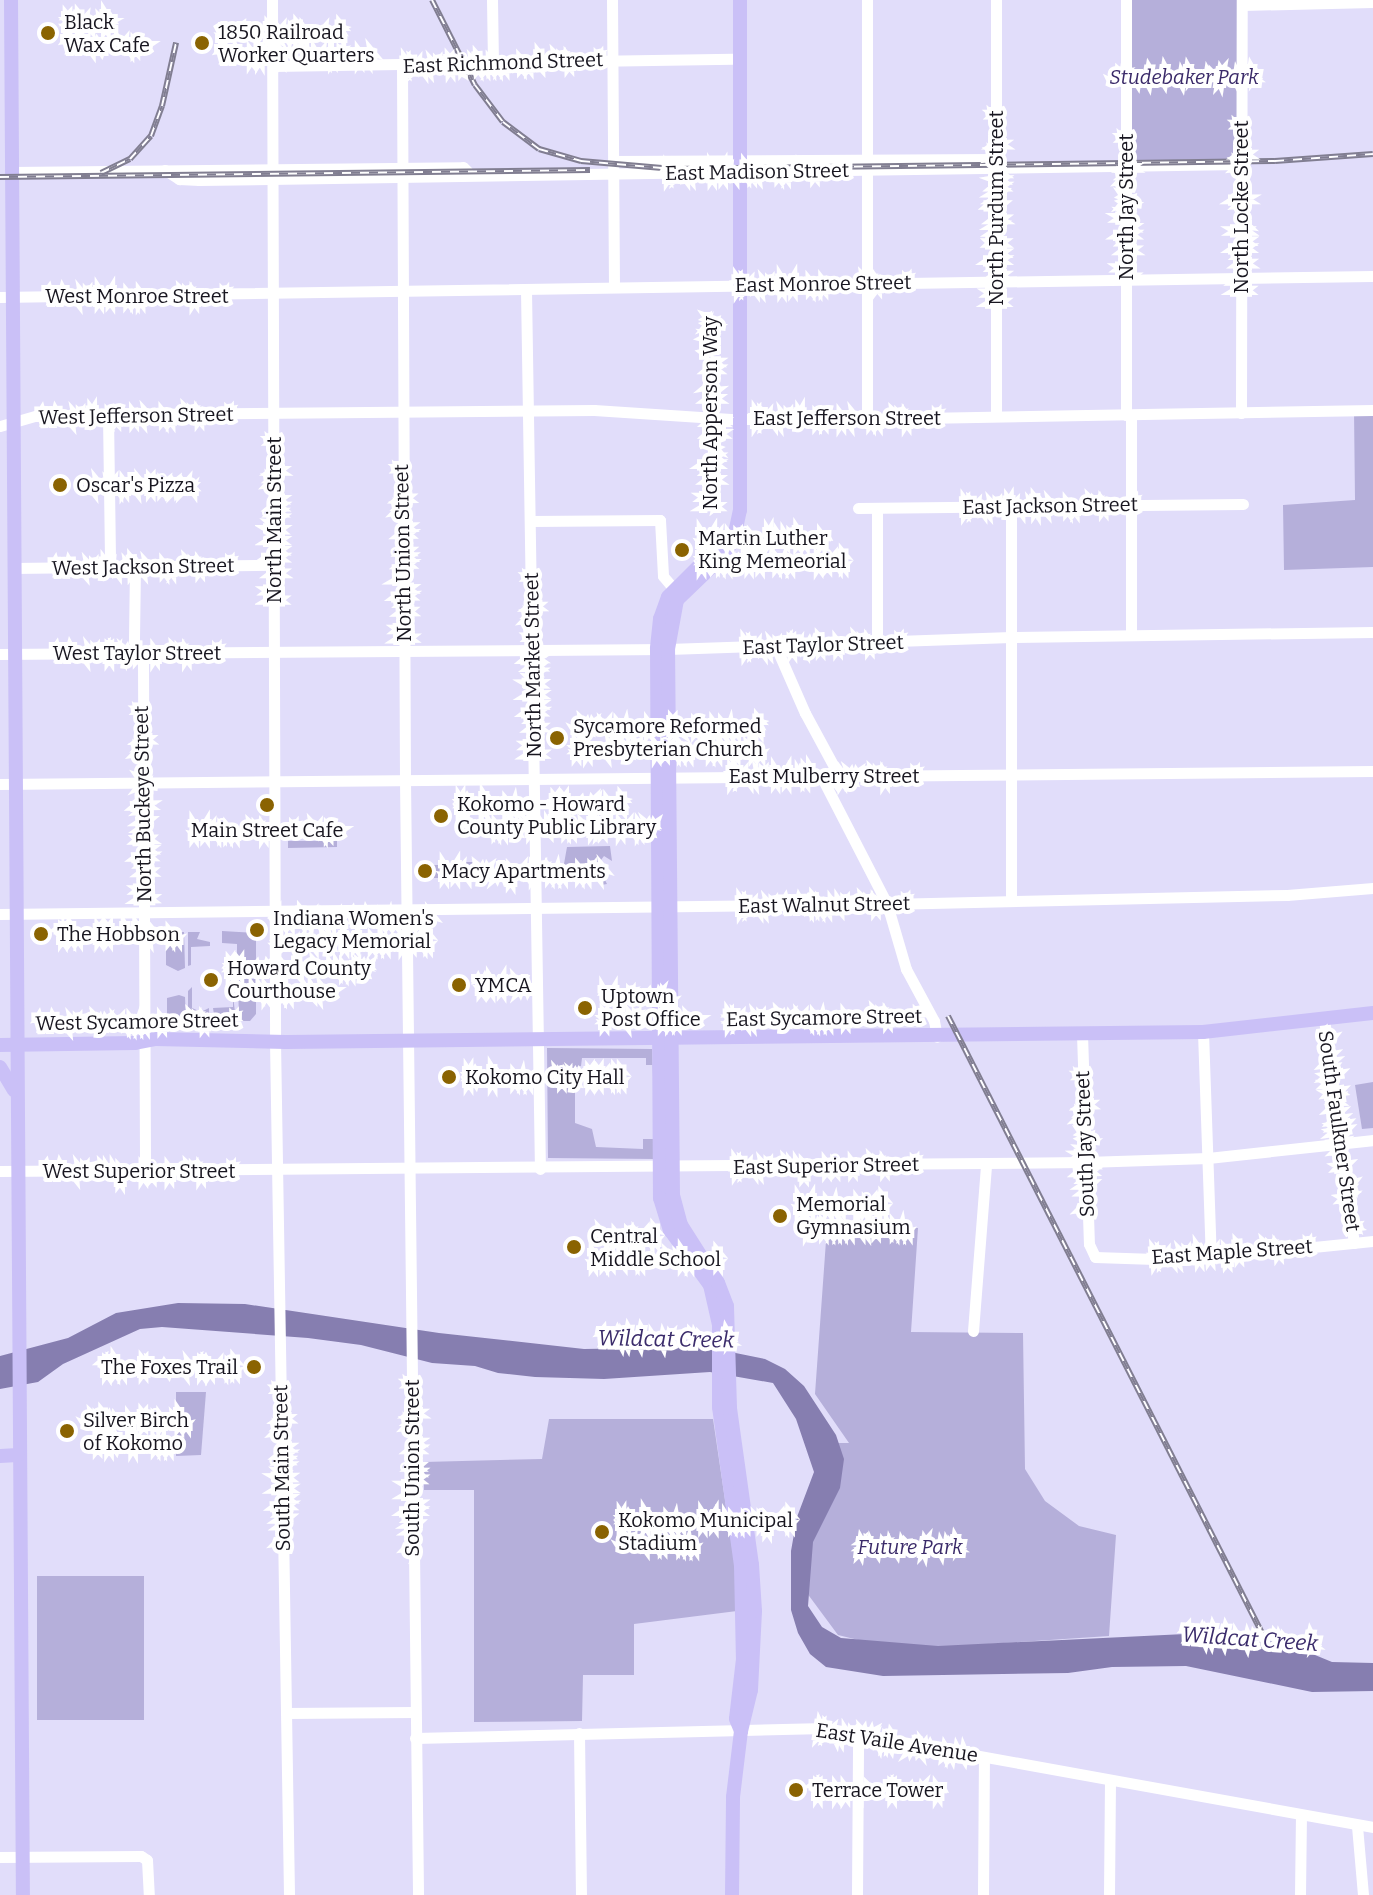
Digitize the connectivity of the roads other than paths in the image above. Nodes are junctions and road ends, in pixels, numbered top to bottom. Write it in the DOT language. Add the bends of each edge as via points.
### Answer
graph roads {
  1 [pos="11,0"];
  2 [pos="272,0"];
  3 [pos="492,0"];
  4 [pos="612,0"];
  5 [pos="733,0"];
  6 [pos="740,0"];
  7 [pos="867,0"];
  8 [pos="996,0"];
  9 [pos="1126,0"];
  10 [pos="1242,2"];
  11 [pos="1373,2"];
  12 [pos="733,59"];
  13 [pos="613,60"];
  14 [pos="493,61"];
  15 [pos="402,65"];
  16 [pos="273,66"];
  17 [pos="613,161"];
  18 [pos="996,164"];
  19 [pos="1241,164"];
  20 [pos="867,165"];
  21 [pos="1126,166"];
  22 [pos="735,168"];
  23 [pos="12,172"];
  24 [pos="402,173"];
  25 [pos="273,175"];
  26 [pos="613,175"];
  27 [pos="1373,276"];
  28 [pos="1241,278"];
  29 [pos="1126,279"];
  30 [pos="996,282"];
  31 [pos="866,283"];
  32 [pos="735,285"];
  33 [pos="614,287"];
  34 [pos="526,290"];
  35 [pos="402,291"];
  36 [pos="273,295"];
  37 [pos="6,297"];
  38 [pos="1373,410"];
  39 [pos="528,411"];
  40 [pos="402,412"];
  41 [pos="1241,413"];
  42 [pos="274,414"];
  43 [pos="108,415"];
  44 [pos="1129,415"];
  45 [pos="996,416"];
  46 [pos="735,419"];
  47 [pos="867,419"];
  48 [pos="6,424"];
  49 [pos="1131,504"];
  50 [pos="1243,504"];
  51 [pos="1011,506"];
  52 [pos="858,508"];
  53 [pos="877,508"];
  54 [pos="531,521"];
  55 [pos="274,565"];
  56 [pos="110,567"];
  57 [pos="135,567"];
  58 [pos="13,568"];
  59 [pos="676,593"];
  60 [pos="1373,632"];
  61 [pos="1131,635"];
  62 [pos="1011,637"];
  63 [pos="877,643"];
  64 [pos="776,647"];
  65 [pos="662,649"];
  66 [pos="533,650"];
  67 [pos="404,651"];
  68 [pos="274,652"];
  69 [pos="140,653"];
  70 [pos="7,654"];
  71 [pos="1373,771"];
  72 [pos="1011,775"];
  73 [pos="821,776"];
  74 [pos="839,776"];
  75 [pos="535,778"];
  76 [pos="664,778"];
  77 [pos="405,780"];
  78 [pos="275,781"];
  79 [pos="143,783"];
  80 [pos="7,784"];
  81 [pos="1373,888"];
  82 [pos="1011,901"];
  83 [pos="887,904"];
  84 [pos="665,908"];
  85 [pos="536,909"];
  86 [pos="407,910"];
  87 [pos="16,913"];
  88 [pos="144,913"];
  89 [pos="274,913"];
  90 [pos="0,914"];
  91 [pos="1373,1013"];
  92 [pos="1324,1019"];
  93 [pos="1203,1032"];
  94 [pos="1082,1034"];
  95 [pos="937,1037"];
  96 [pos="666,1039"];
  97 [pos="538,1040"];
  98 [pos="146,1041"];
  99 [pos="275,1041"];
  100 [pos="408,1041"];
  101 [pos="0,1045"];
  102 [pos="16,1045"];
  103 [pos="0,1067"];
  104 [pos="17,1094"];
  105 [pos="1373,1140"];
  106 [pos="1340,1144"];
  107 [pos="1208,1158"];
  108 [pos="1086,1162"];
  109 [pos="986,1164"];
  110 [pos="666,1168"];
  111 [pos="540,1169"];
  112 [pos="409,1170"];
  113 [pos="0,1171"];
  114 [pos="16,1171"];
  115 [pos="145,1171"];
  116 [pos="277,1171"];
  117 [pos="1373,1241"];
  118 [pos="1354,1243"];
  119 [pos="1092,1254"];
  120 [pos="1211,1257"];
  121 [pos="973,1331"];
  122 [pos="18,1455"];
  123 [pos="0,1456"];
  124 [pos="414,1712"];
  125 [pos="286,1713"];
  126 [pos="741,1731"];
  127 [pos="858,1732"];
  128 [pos="579,1733"];
  129 [pos="415,1738"];
  130 [pos="984,1757"];
  131 [pos="1110,1781"];
  132 [pos="1301,1817"];
  133 [pos="1357,1826"];
  134 [pos="1373,1827"];
  135 [pos="22,1856"];
  136 [pos="0,1857"];
  137 [pos="23,1895"];
  138 [pos="149,1895"];
  139 [pos="289,1895"];
  140 [pos="418,1895"];
  141 [pos="581,1895"];
  142 [pos="732,1895"];
  143 [pos="857,1895"];
  144 [pos="983,1895"];
  145 [pos="1109,1895"];
  146 [pos="1300,1895"];
  147 [pos="1363,1895"];
  1 -- 23 [label="main road"];
  2 -- 16 [label="street, North Main Street"];
  3 -- 14 [label="street"];
  4 -- 13 [label="street"];
  5 -- 12 [label="main road, North Apperson Way"];
  6 -- 22 [label="main road, North Apperson Way"];
  7 -- 20 [label="street"];
  8 -- 18 [label="street, North Purdum Street"];
  9 -- 21 [label="street, North Jay Street"];
  10 -- 11 [label="street"];
  10 -- 19 [label="street, North Locke Street"];
  12 -- 13 [label="street, East Richmond Street"];
  12 -- 22 [label="main road, North Apperson Way"];
  13 -- 14 [label="street, East Richmond Street"];
  13 -- 17 [label="street"];
  14 -- 15 [label="street, East Richmond Street"];
  15 -- 16 [label="street, East Richmond Street"];
  15 -- 24 [label="street, North Union Street"];
  16 -- 25 [label="street, North Main Street"];
  17 -- 22 [label="street, East Madison Street"];
  17 -- 26 [label="street"];
  18 -- 20 [label="street, East Madison Street"];
  18 -- 21 [label="street, East Madison Street"];
  18 -- 30 [label="street, North Purdum Street"];
  19 -- 21 [label="street, East Madison Street"];
  19 -- 28 [label="street, North Locke Street"];
  20 -- 22 [label="street, East Madison Street"];
  20 -- 31 [label="street"];
  21 -- 29 [label="street, North Jay Street"];
  22 -- 26 [label="street, East Madison Street"];
  22 -- 32 [label="main road, North Apperson Way"];
  23 -- 25 [label="street, East Madison Street" via="167,170 183,180"];
  23 -- 37 [label="main road"];
  24 -- 25 [label="street, East Madison Street"];
  24 -- 26 [label="street, East Madison Street"];
  24 -- 35 [label="street, North Union Street"];
  25 -- 36 [label="street, North Main Street"];
  26 -- 33 [label="street"];
  27 -- 28 [label="street, East Monroe Street"];
  28 -- 29 [label="street, East Monroe Street"];
  28 -- 41 [label="street, North Locke Street"];
  29 -- 30 [label="street, East Monroe Street"];
  29 -- 44 [label="street, North Jay Street"];
  30 -- 31 [label="street, East Monroe Street"];
  30 -- 45 [label="street, North Purdum Street"];
  31 -- 32 [label="street, East Monroe Street"];
  31 -- 47 [label="street"];
  32 -- 33 [label="street, East Monroe Street"];
  32 -- 46 [label="main road, North Apperson Way"];
  33 -- 34 [label="street, East Monroe Street"];
  34 -- 35 [label="street, East Monroe Street"];
  34 -- 39 [label="street, North Market Street"];
  35 -- 36 [label="street, East Monroe Street"];
  35 -- 40 [label="street, North Union Street"];
  36 -- 37 [label="street, West Monroe Street"];
  36 -- 42 [label="street, North Main Street"];
  37 -- 48 [label="main road"];
  38 -- 41 [label="street, East Jefferson Street"];
  39 -- 40 [label="street, East Jefferson Street"];
  39 -- 46 [label="street, East Jefferson Street"];
  39 -- 54 [label="street, North Market Street"];
  40 -- 42 [label="street, East Jefferson Street"];
  40 -- 67 [label="street, North Union Street"];
  41 -- 44 [label="street, East Jefferson Street"];
  42 -- 43 [label="street, West Jefferson Street"];
  42 -- 55 [label="street, North Main Street"];
  43 -- 48 [label="street, West Jefferson Street" via="36,416"];
  43 -- 56 [label="street"];
  44 -- 45 [label="street, East Jefferson Street"];
  44 -- 49 [label="street, North Jay Street"];
  45 -- 47 [label="street, East Jefferson Street"];
  46 -- 47 [label="street, East Jefferson Street"];
  46 -- 59 [label="main road, North Apperson Way" via="740,510 734,538 718,563"];
  48 -- 58 [label="main road"];
  49 -- 50 [label="street, East Jackson Street"];
  49 -- 51 [label="street, East Jackson Street"];
  49 -- 61 [label="street, North Jay Street"];
  51 -- 53 [label="street, East Jackson Street"];
  51 -- 62 [label="street"];
  52 -- 53 [label="street, East Jackson Street"];
  53 -- 63 [label="street"];
  54 -- 59 [label="street" via="660,520 663,576"];
  54 -- 66 [label="street, North Market Street"];
  55 -- 57 [label="street, West Jackson Street"];
  55 -- 68 [label="street, North Main Street"];
  56 -- 57 [label="street, West Jackson Street"];
  56 -- 58 [label="street, West Jackson Street"];
  57 -- 69 [label="street, North Buckeye Street" via="134,641"];
  58 -- 70 [label="main road"];
  59 -- 65 [label="main road" via="660,619"];
  60 -- 61 [label="street, East Taylor Street"];
  61 -- 62 [label="street, East Taylor Street"];
  62 -- 63 [label="street, East Taylor Street"];
  62 -- 72 [label="street"];
  63 -- 64 [label="street, East Taylor Street"];
  64 -- 65 [label="street, East Taylor Street"];
  64 -- 74 [label="street"];
  65 -- 66 [label="street, East Taylor Street"];
  65 -- 76 [label="main road"];
  66 -- 67 [label="street, East Taylor Street"];
  66 -- 75 [label="street, North Market Street"];
  67 -- 68 [label="street, East Taylor Street"];
  67 -- 77 [label="street, North Union Street"];
  68 -- 69 [label="street, West Taylor Street"];
  68 -- 78 [label="street, North Main Street"];
  69 -- 70 [label="street, West Taylor Street"];
  69 -- 79 [label="street, North Buckeye Street"];
  70 -- 80 [label="main road"];
  71 -- 72 [label="street, East Mulberry Street"];
  72 -- 74 [label="street, East Mulberry Street"];
  72 -- 82 [label="street"];
  73 -- 74 [label="street, East Mulberry Street"];
  73 -- 76 [label="street, East Mulberry Street"];
  73 -- 83 [label="street"];
  75 -- 76 [label="street, East Mulberry Street"];
  75 -- 77 [label="street, East Mulberry Street"];
  75 -- 85 [label="street, North Market Street"];
  76 -- 84 [label="main road"];
  77 -- 78 [label="street, East Mulberry Street"];
  77 -- 86 [label="street, North Union Street"];
  78 -- 79 [label="street, East Mulberry Street"];
  78 -- 89 [label="street, North Main Street"];
  79 -- 80 [label="street, East Mulberry Street"];
  79 -- 88 [label="street, North Buckeye Street"];
  80 -- 87 [label="main road"];
  81 -- 82 [label="street, East Walnut Street"];
  82 -- 83 [label="street, East Walnut Street"];
  83 -- 84 [label="street, East Walnut Street"];
  83 -- 95 [label="street" via="906,969"];
  84 -- 85 [label="street, East Walnut Street"];
  84 -- 96 [label="main road"];
  85 -- 86 [label="street, East Walnut Street"];
  85 -- 97 [label="street, North Market Street"];
  86 -- 89 [label="street, East Walnut Street"];
  86 -- 100 [label="street, North Union Street"];
  87 -- 88 [label="street, East Walnut Street"];
  87 -- 90 [label="street, East Walnut Street"];
  87 -- 102 [label="main road"];
  88 -- 89 [label="street, East Walnut Street"];
  88 -- 98 [label="street, North Buckeye Street"];
  89 -- 99 [label="street, North Main Street"];
  91 -- 92 [label="main road, East Sycamore Street"];
  92 -- 93 [label="main road, East Sycamore Street"];
  92 -- 106 [label="street, South Faulkner Street"];
  93 -- 94 [label="main road, East Sycamore Street"];
  93 -- 107 [label="street"];
  94 -- 95 [label="main road, East Sycamore Street"];
  94 -- 108 [label="street, South Jay Street"];
  95 -- 96 [label="main road, East Sycamore Street"];
  96 -- 97 [label="main road, East Sycamore Street"];
  96 -- 110 [label="main road"];
  97 -- 100 [label="main road, East Sycamore Street"];
  97 -- 111 [label="street, North Market Street"];
  98 -- 99 [label="main road, West Sycamore Street"];
  98 -- 102 [label="main road, West Sycamore Street"];
  98 -- 115 [label="street, North Buckeye Street"];
  99 -- 100 [label="main road, East Sycamore Street"];
  99 -- 116 [label="street, South Main Street"];
  100 -- 112 [label="street, South Union Street"];
  101 -- 102 [label="main road, West Sycamore Street"];
  102 -- 104 [label="main road"];
  103 -- 104 [label="main road"];
  104 -- 114 [label="main road"];
  105 -- 106 [label="street, East Superior Street"];
  106 -- 107 [label="street, East Superior Street"];
  106 -- 118 [label="street, South Faulkner Street"];
  107 -- 108 [label="street, East Superior Street"];
  107 -- 120 [label="street"];
  108 -- 109 [label="street, East Superior Street"];
  108 -- 119 [label="street, South Jay Street"];
  109 -- 110 [label="street, East Superior Street"];
  109 -- 121 [label="street"];
  110 -- 111 [label="street, East Superior Street"];
  110 -- 126 [label="main road" via="665,1218 710,1285 724,1326 724,1403 741,1566 743,1659 736,1719"];
  111 -- 112 [label="street, East Superior Street"];
  112 -- 116 [label="street, East Superior Street"];
  112 -- 124 [label="street, South Union Street"];
  113 -- 114 [label="street, West Superior Street"];
  114 -- 115 [label="street, West Superior Street"];
  114 -- 122 [label="main road"];
  115 -- 116 [label="street, West Superior Street"];
  116 -- 125 [label="street, South Main Street"];
  117 -- 118 [label="street, East Maple Street"];
  118 -- 120 [label="street, East Maple Street"];
  119 -- 120 [label="street, East Maple Street" via="1106,1259"];
  122 -- 123 [label="main road"];
  122 -- 135 [label="main road"];
  124 -- 125 [label="street"];
  124 -- 129 [label="street, South Union Street"];
  125 -- 139 [label="street, South Main Street"];
  126 -- 127 [label="street, East Vaile Avenue"];
  126 -- 128 [label="street, East Vaile Avenue"];
  126 -- 142 [label="main road" via="733,1797"];
  127 -- 130 [label="street, East Vaile Avenue"];
  127 -- 143 [label="street"];
  128 -- 129 [label="street, East Vaile Avenue"];
  128 -- 141 [label="street"];
  129 -- 140 [label="street, South Union Street"];
  130 -- 131 [label="street, East Vaile Avenue"];
  130 -- 144 [label="street"];
  131 -- 132 [label="street, East Vaile Avenue"];
  131 -- 145 [label="street"];
  132 -- 133 [label="street, East Vaile Avenue"];
  132 -- 146 [label="street"];
  133 -- 134 [label="street, East Vaile Avenue"];
  133 -- 147 [label="street"];
  135 -- 136 [label="street"];
  135 -- 137 [label="main road"];
  135 -- 138 [label="street" via="145,1857"];
}
